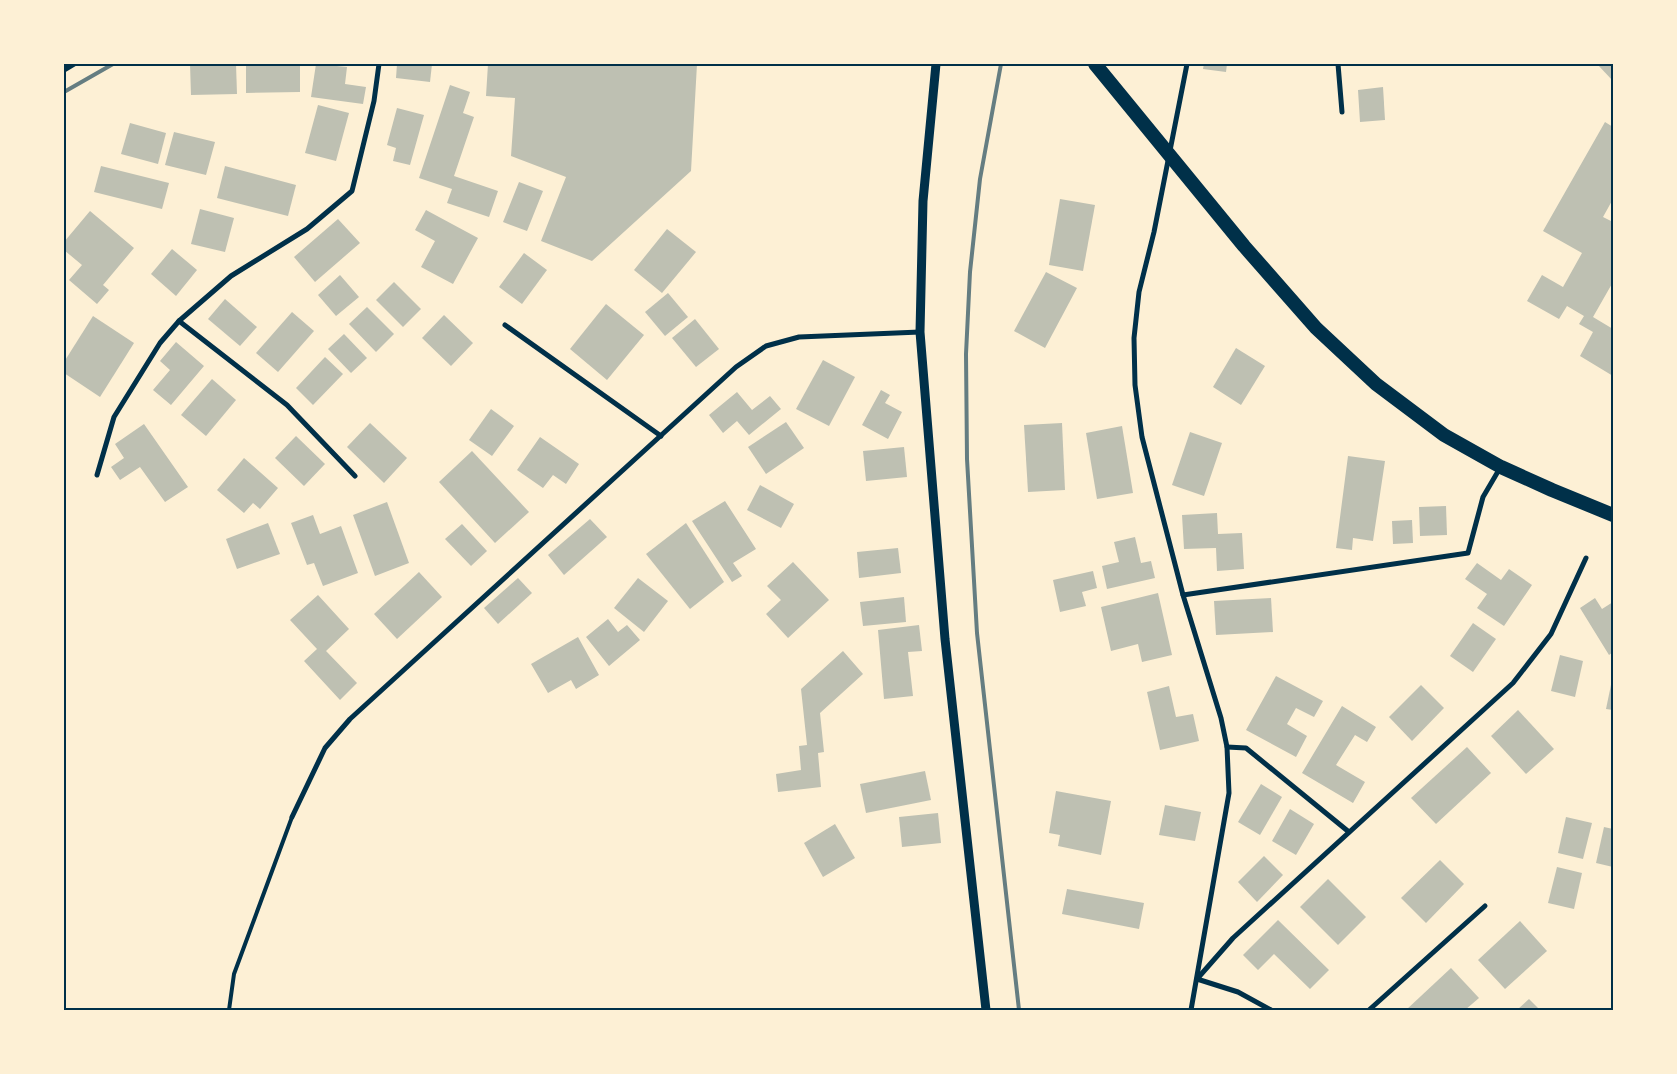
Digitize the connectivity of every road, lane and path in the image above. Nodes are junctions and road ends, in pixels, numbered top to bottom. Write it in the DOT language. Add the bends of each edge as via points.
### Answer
graph roads {
  1 [pos="74,64"];
  2 [pos="379,64"];
  3 [pos="936,64"];
  4 [pos="1095,64"];
  5 [pos="1187,64"];
  6 [pos="1338,64"];
  7 [pos="64,70"];
  8 [pos="1342,112"];
  9 [pos="179,320"];
  10 [pos="505,325"];
  11 [pos="920,332"];
  12 [pos="661,436"];
  13 [pos="1501,467"];
  14 [pos="96,476"];
  15 [pos="355,476"];
  16 [pos="1613,515"];
  17 [pos="1586,558"];
  18 [pos="1183,595"];
  19 [pos="1227,747"];
  20 [pos="292,817"];
  21 [pos="1350,832"];
  22 [pos="1485,906"];
  23 [pos="1197,979"];
  24 [pos="229,1010"];
  25 [pos="986,1010"];
  26 [pos="1191,1010"];
  27 [pos="1271,1010"];
  28 [pos="1369,1010"];
  1 -- 7 [label="street"];
  2 -- 9 [label="street" via="374,101 352,191 307,229 231,276"];
  3 -- 11 [label="street" via="923,201"];
  4 -- 13 [label="highway" via="1244,246 1316,328 1376,384 1444,435"];
  5 -- 18 [label="street" via="1139,292 1134,338 1135,385 1142,437"];
  6 -- 8 [label="street"];
  9 -- 14 [label="street" via="160,343 114,417"];
  9 -- 15 [label="street" via="287,405"];
  10 -- 12 [label="street"];
  11 -- 12 [label="street" via="799,337 766,346 736,367"];
  11 -- 25 [label="street" via="945,639"];
  12 -- 20 [label="street" via="350,719 325,748"];
  13 -- 16 [label="highway"];
  13 -- 18 [label="street" via="1482,497 1468,553"];
  17 -- 21 [label="street" via="1551,634 1513,683"];
  18 -- 19 [label="street"];
  19 -- 21 [label="street" via="1246,748"];
  19 -- 23 [label="street" via="1228,793"];
  20 -- 24 [label="lane" via="234,974"];
  21 -- 23 [label="street" via="1233,938"];
  22 -- 28 [label="street"];
  23 -- 26 [label="street"];
  23 -- 27 [label="street" via="1238,992"];
}
